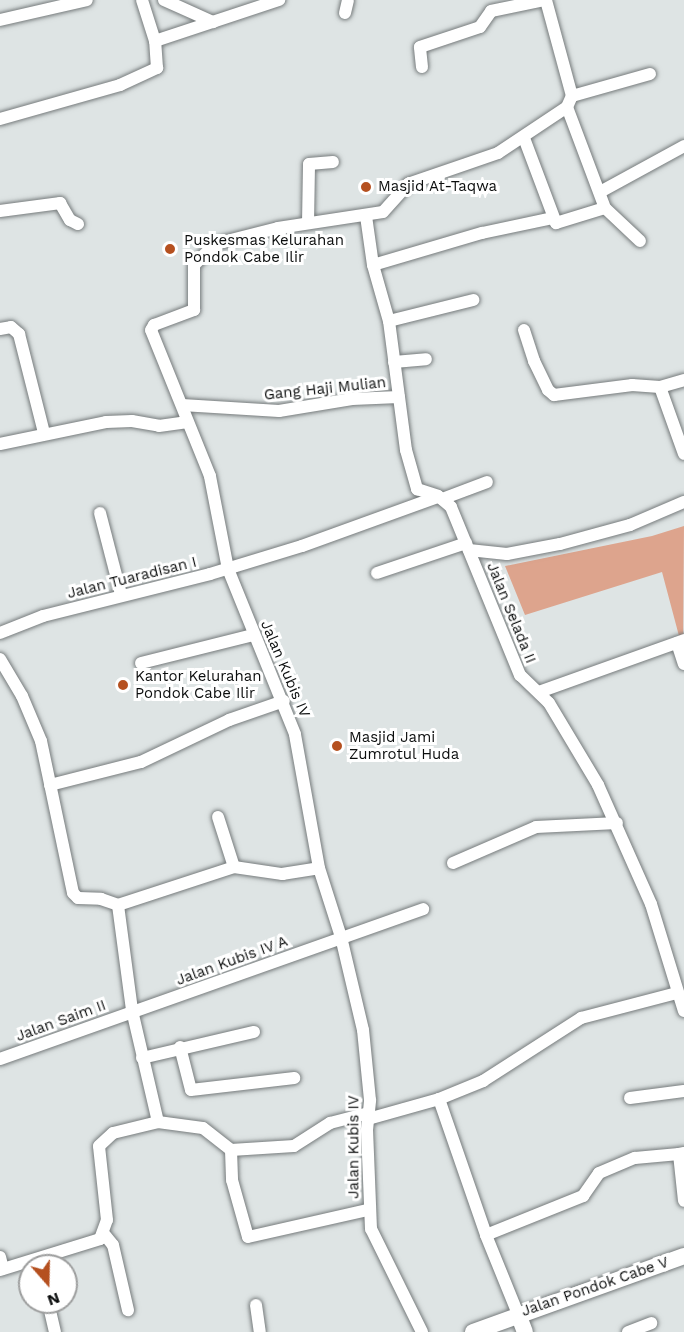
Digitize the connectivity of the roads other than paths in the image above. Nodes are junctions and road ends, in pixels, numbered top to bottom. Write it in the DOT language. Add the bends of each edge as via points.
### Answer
graph roads {
  1 [pos="87,0"];
  2 [pos="142,0"];
  3 [pos="164,0"];
  4 [pos="279,0"];
  5 [pos="348,0"];
  6 [pos="545,0"];
  7 [pos="345,13"];
  8 [pos="0,20"];
  9 [pos="213,22"];
  10 [pos="155,41"];
  11 [pos="422,67"];
  12 [pos="650,74"];
  13 [pos="569,102"];
  14 [pos="0,119"];
  15 [pos="524,138"];
  16 [pos="684,146"];
  17 [pos="333,162"];
  18 [pos="600,192"];
  19 [pos="605,208"];
  20 [pos="0,211"];
  21 [pos="366,216"];
  22 [pos="555,221"];
  23 [pos="308,223"];
  24 [pos="78,224"];
  25 [pos="640,241"];
  26 [pos="374,266"];
  27 [pos="473,300"];
  28 [pos="389,321"];
  29 [pos="0,328"];
  30 [pos="525,330"];
  31 [pos="426,359"];
  32 [pos="394,362"];
  33 [pos="684,380"];
  34 [pos="660,387"];
  35 [pos="399,397"];
  36 [pos="182,405"];
  37 [pos="188,422"];
  38 [pos="44,433"];
  39 [pos="0,444"];
  40 [pos="684,454"];
  41 [pos="487,482"];
  42 [pos="440,498"];
  43 [pos="684,502"];
  44 [pos="100,513"];
  45 [pos="468,546"];
  46 [pos="228,569"];
  47 [pos="377,573"];
  48 [pos="121,594"];
  49 [pos="0,633"];
  50 [pos="253,635"];
  51 [pos="680,642"];
  52 [pos="0,659"];
  53 [pos="141,663"];
  54 [pos="684,664"];
  55 [pos="539,692"];
  56 [pos="284,701"];
  57 [pos="50,785"];
  58 [pos="218,817"];
  59 [pos="617,823"];
  60 [pos="453,863"];
  61 [pos="234,867"];
  62 [pos="319,867"];
  63 [pos="118,905"];
  64 [pos="423,909"];
  65 [pos="341,937"];
  66 [pos="677,993"];
  67 [pos="132,1010"];
  68 [pos="684,1011"];
  69 [pos="254,1032"];
  70 [pos="180,1047"];
  71 [pos="142,1058"];
  72 [pos="0,1059"];
  73 [pos="294,1078"];
  74 [pos="684,1091"];
  75 [pos="630,1098"];
  76 [pos="439,1100"];
  77 [pos="368,1116"];
  78 [pos="158,1122"];
  79 [pos="231,1150"];
  80 [pos="681,1153"];
  81 [pos="684,1201"];
  82 [pos="369,1210"];
  83 [pos="104,1234"];
  84 [pos="486,1235"];
  85 [pos="62,1254"];
  86 [pos="684,1256"];
  87 [pos="18,1264"];
  88 [pos="1,1265"];
  89 [pos="256,1305"];
  90 [pos="128,1310"];
  91 [pos="51,1314"];
  92 [pos="518,1314"];
  93 [pos="651,1323"];
  94 [pos="55,1332"];
  95 [pos="260,1332"];
  96 [pos="422,1332"];
  97 [pos="473,1332"];
  98 [pos="525,1332"];
  99 [pos="628,1332"];
  1 -- 8 [label="street"];
  2 -- 10 [label="street"];
  3 -- 9 [label="street"];
  4 -- 9 [label="street"];
  5 -- 7 [label="street"];
  6 -- 11 [label="street" via="491,11 480,27 420,47"];
  6 -- 13 [label="street"];
  9 -- 10 [label="street"];
  10 -- 14 [label="street" via="157,68 147,75"];
  12 -- 13 [label="street"];
  13 -- 15 [label="street"];
  13 -- 18 [label="street"];
  15 -- 21 [label="street" via="480,160 408,184 383,212"];
  15 -- 22 [label="street"];
  16 -- 18 [label="street"];
  17 -- 23 [label="street" via="309,164"];
  18 -- 19 [label="street"];
  19 -- 22 [label="street"];
  19 -- 25 [label="street"];
  20 -- 24 [label="street" via="60,203 70,220"];
  21 -- 23 [label="street, Jalan Kubis IV"];
  21 -- 26 [label="street, Jalan Selada II"];
  22 -- 26 [label="street" via="482,233"];
  23 -- 36 [label="street, Jalan Kubis IV" via="223,241 197,259 193,272 197,306 150,330"];
  26 -- 28 [label="street, Jalan Selada II"];
  27 -- 28 [label="street"];
  28 -- 32 [label="street, Jalan Selada II"];
  29 -- 38 [label="street" via="11,327 19,334"];
  30 -- 34 [label="street" via="534,361 554,395 632,385"];
  31 -- 32 [label="street"];
  32 -- 35 [label="street, Jalan Selada II"];
  33 -- 34 [label="street"];
  34 -- 40 [label="street"];
  35 -- 36 [label="street, Gang Haji Mulian" via="352,399 279,411"];
  35 -- 42 [label="street, Jalan Selada II" via="417,489"];
  36 -- 37 [label="street, Jalan Kubis IV"];
  37 -- 38 [label="street" via="159,426 106,422"];
  37 -- 46 [label="street, Jalan Kubis IV" via="210,476"];
  38 -- 39 [label="street"];
  41 -- 42 [label="street, Jalan Tuaradisan I"];
  42 -- 45 [label="street, Jalan Selada II" via="451,507"];
  42 -- 46 [label="street, Jalan Tuaradisan I"];
  43 -- 45 [label="street" via="630,525 560,544 507,554"];
  44 -- 48 [label="street"];
  45 -- 47 [label="street"];
  45 -- 55 [label="street, Jalan Selada II" via="520,675"];
  46 -- 48 [label="street, Jalan Tuaradisan I"];
  46 -- 50 [label="street, Jalan Kubis IV"];
  48 -- 49 [label="street, Jalan Tuaradisan I"];
  50 -- 53 [label="street"];
  50 -- 56 [label="street, Jalan Kubis IV"];
  51 -- 54 [label="street"];
  51 -- 55 [label="street"];
  52 -- 57 [label="street" via="34,722"];
  55 -- 59 [label="street, Jalan Selada II" via="574,743"];
  56 -- 57 [label="street" via="229,720 118,770"];
  56 -- 62 [label="street, Jalan Kubis IV" via="302,766"];
  57 -- 63 [label="street" via="73,893 78,898"];
  58 -- 61 [label="street"];
  59 -- 60 [label="street" via="536,827"];
  59 -- 66 [label="street, Jalan Selada II" via="651,904"];
  61 -- 62 [label="street" via="282,874"];
  61 -- 63 [label="street"];
  62 -- 65 [label="street, Jalan Kubis IV"];
  63 -- 67 [label="street"];
  64 -- 65 [label="street, Jalan Kubis IV A"];
  65 -- 67 [label="street, Jalan Kubis IV A" via="237,977"];
  65 -- 77 [label="street, Jalan Kubis IV" via="363,1030"];
  66 -- 68 [label="street, Jalan Selada II"];
  66 -- 76 [label="street" via="581,1018 494,1076"];
  67 -- 71 [label="street"];
  67 -- 72 [label="street, Jalan Saim II"];
  69 -- 70 [label="street"];
  70 -- 71 [label="street"];
  70 -- 73 [label="street" via="191,1090"];
  71 -- 78 [label="street"];
  74 -- 75 [label="street"];
  76 -- 77 [label="street"];
  76 -- 84 [label="street"];
  77 -- 79 [label="street" via="330,1123 294,1146"];
  77 -- 82 [label="street, Jalan Kubis IV"];
  78 -- 79 [label="street" via="203,1128"];
  78 -- 83 [label="street" via="113,1133 99,1146 107,1203"];
  79 -- 82 [label="street" via="232,1180 248,1236"];
  80 -- 81 [label="street"];
  80 -- 84 [label="street" via="635,1158 599,1173 582,1196"];
  82 -- 96 [label="street, Jalan Kubis IV" via="379,1252"];
  83 -- 85 [label="street"];
  83 -- 90 [label="street" via="113,1245"];
  84 -- 92 [label="street"];
  86 -- 92 [label="street, Jalan Pondok Cabe V"];
  87 -- 88 [label="street"];
  89 -- 95 [label="street"];
  91 -- 94 [label="street"];
  92 -- 97 [label="street, Jalan Pondok Cabe V"];
  92 -- 98 [label="street"];
  93 -- 99 [label="street"];
}
